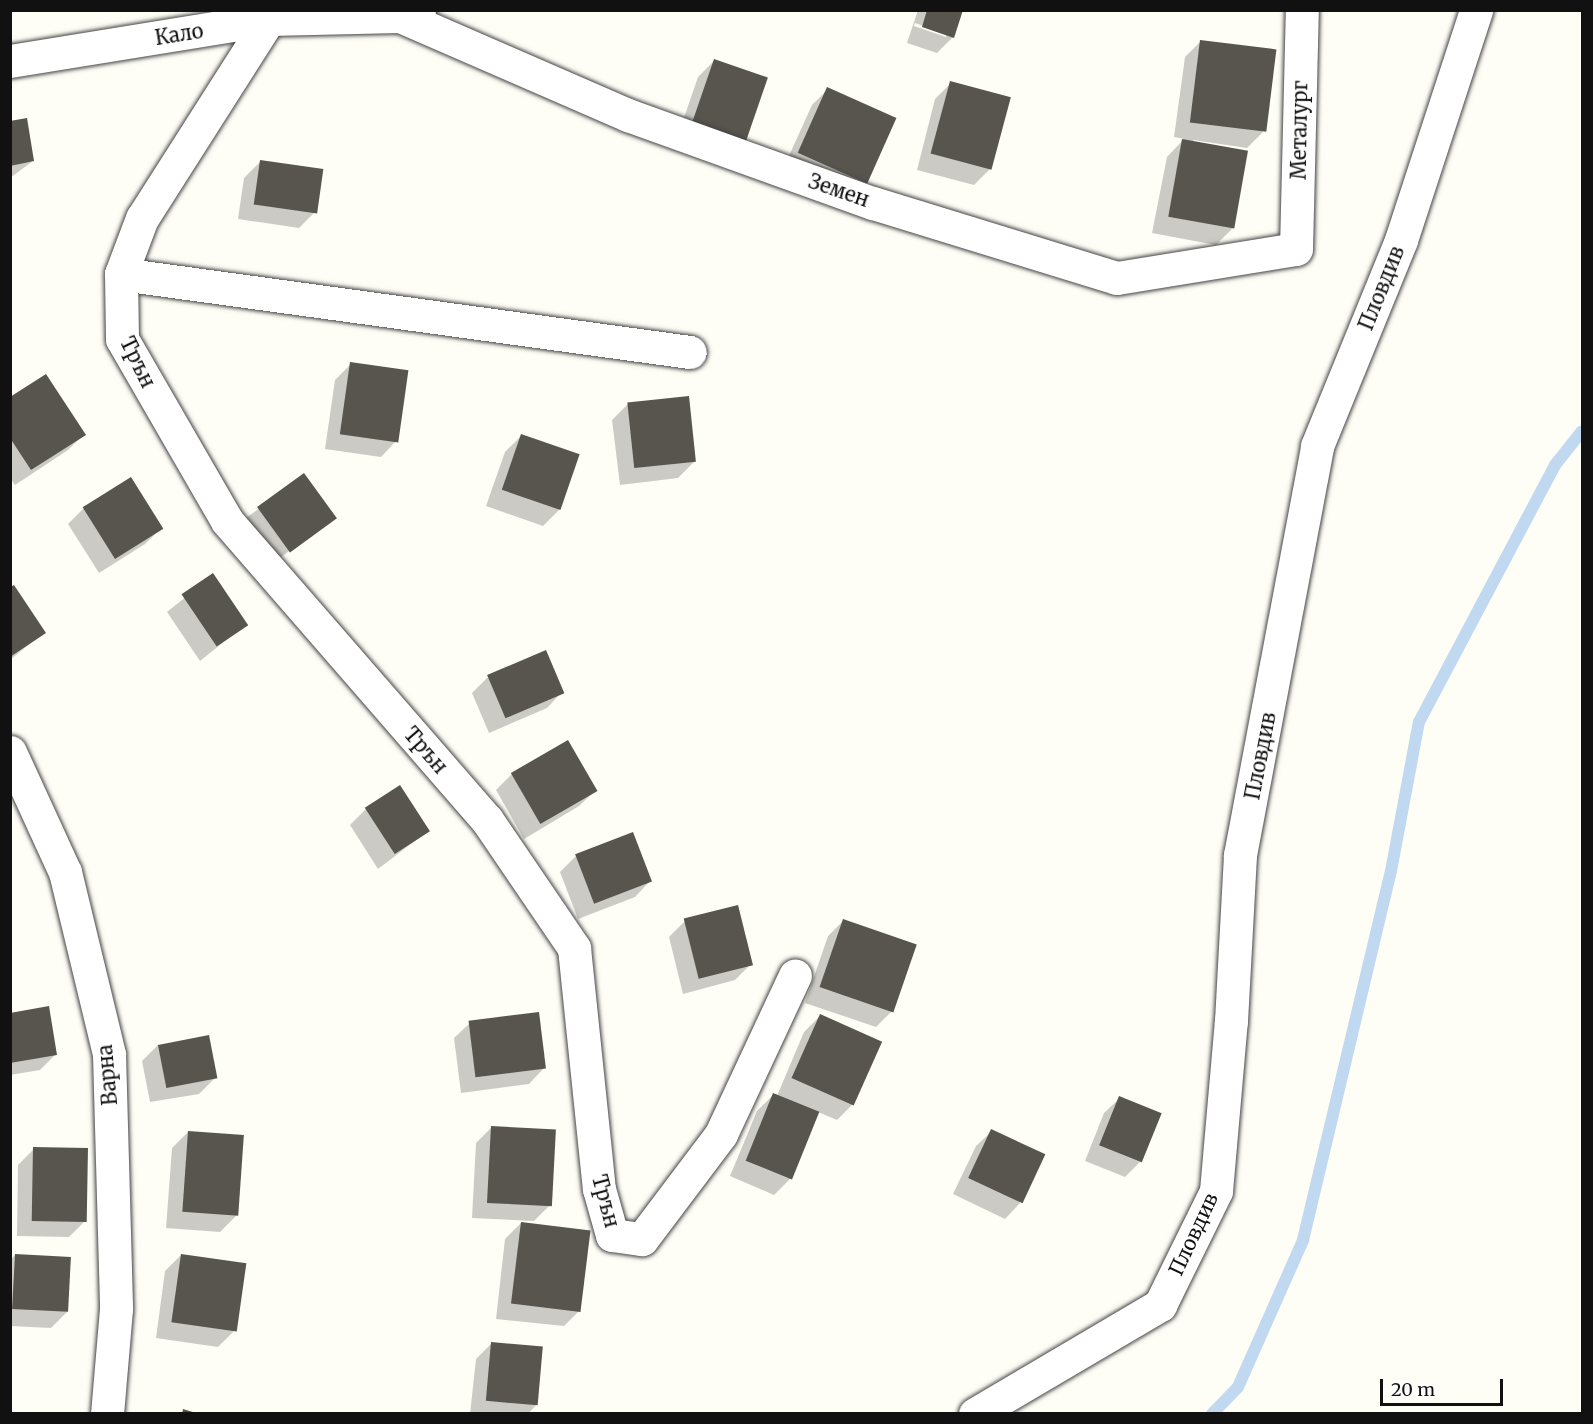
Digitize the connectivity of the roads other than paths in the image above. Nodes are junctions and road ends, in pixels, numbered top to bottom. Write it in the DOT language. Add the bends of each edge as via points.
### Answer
graph roads {
  1 [pos="1302,10"];
  2 [pos="1476,10"];
  3 [pos="410,13"];
  4 [pos="269,19"];
  5 [pos="10,61"];
  6 [pos="1296,249"];
  7 [pos="121,274"];
  8 [pos="690,351"];
  9 [pos="10,752"];
  10 [pos="795,975"];
  11 [pos="107,1413"];
  12 [pos="975,1413"];
  1 -- 6 [label="street, Металург"];
  2 -- 12 [label="street, Пловдив" via="1401,240 1317,446 1240,855 1232,1022 1215,1191 1160,1305"];
  3 -- 4 [label="street, Кало"];
  3 -- 6 [label="street, Земен" via="628,115 873,202 1117,278"];
  4 -- 5 [label="street, Кало"];
  4 -- 7 [label="street, Трън" via="142,218"];
  7 -- 8 [label="street"];
  7 -- 10 [label="street, Трън" via="122,339 227,521 487,820 574,948 599,1189 612,1236 642,1239 722,1134"];
  9 -- 11 [label="street, Варна" via="65,873 108,1054 116,1310"];
}
